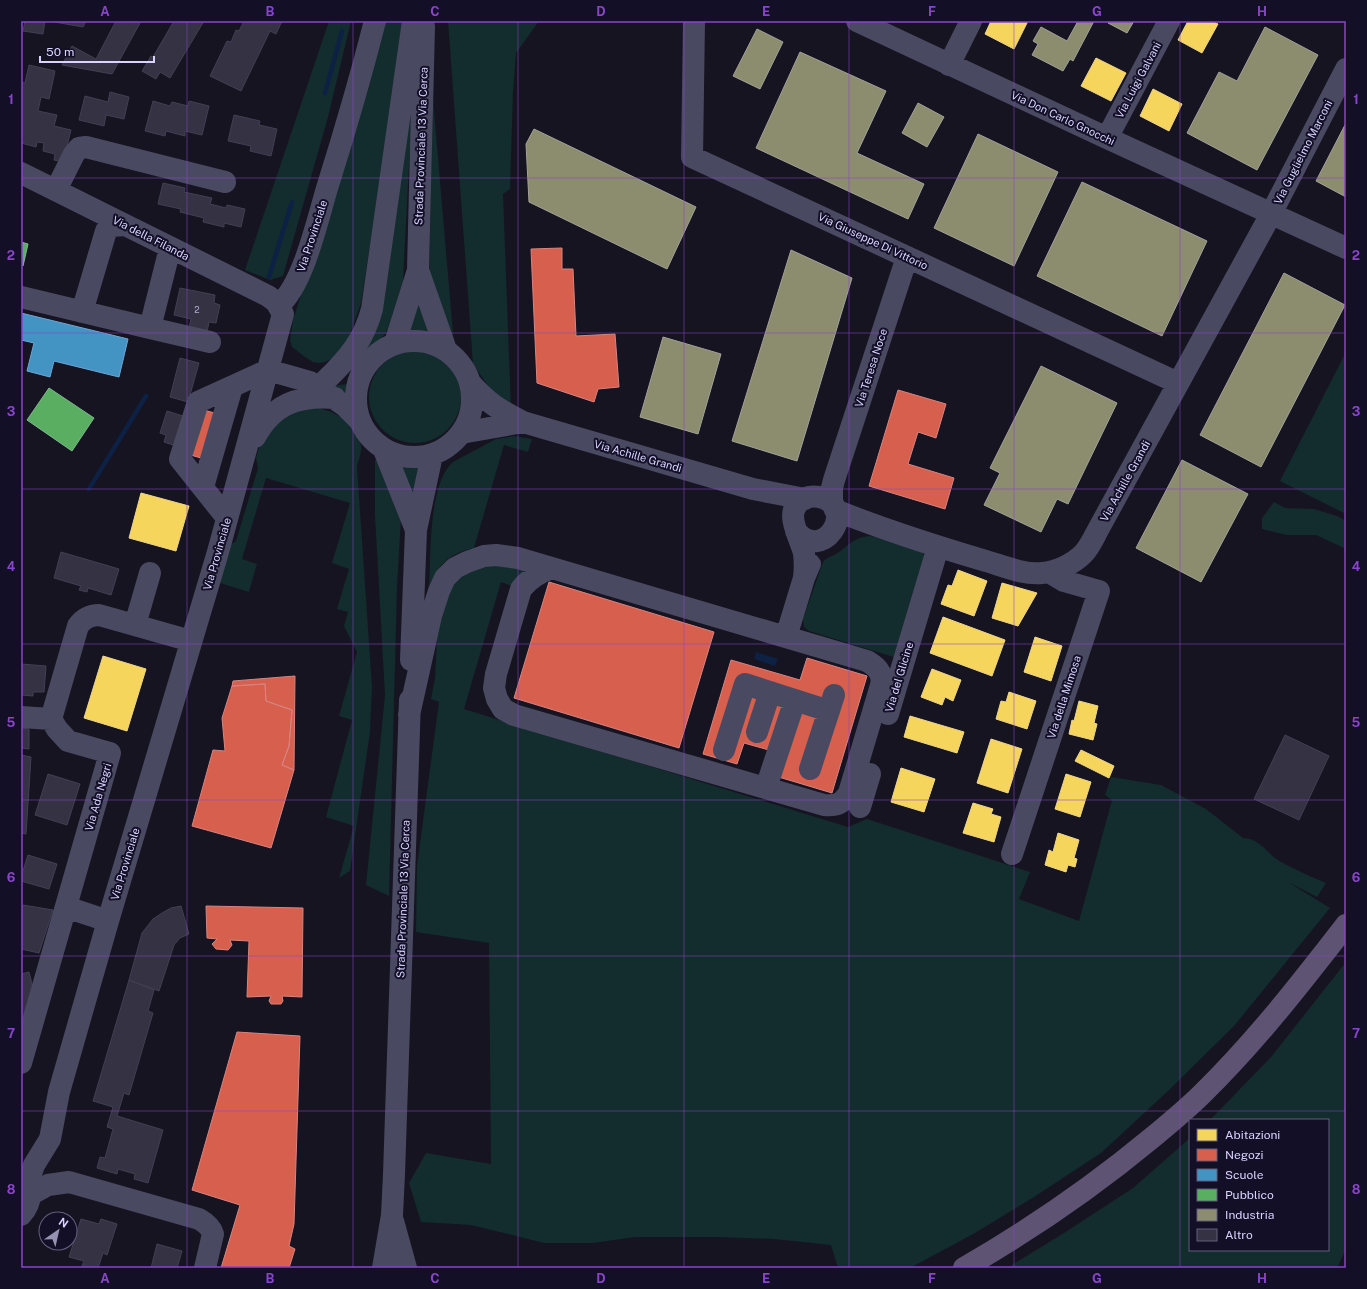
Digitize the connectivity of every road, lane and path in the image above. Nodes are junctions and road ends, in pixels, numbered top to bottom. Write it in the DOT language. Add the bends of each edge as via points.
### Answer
graph roads {
  1 [pos="376,21"];
  2 [pos="413,21"];
  3 [pos="424,21"];
  4 [pos="694,21"];
  5 [pos="857,21"];
  6 [pos="971,21"];
  7 [pos="1169,21"];
  8 [pos="949,65"];
  9 [pos="1346,69"];
  10 [pos="1107,138"];
  11 [pos="21,173"];
  12 [pos="225,182"];
  13 [pos="56,190"];
  14 [pos="1271,214"];
  15 [pos="115,228"];
  16 [pos="170,248"];
  17 [pos="1346,248"];
  18 [pos="907,257"];
  19 [pos="418,270"];
  20 [pos="21,297"];
  21 [pos="278,305"];
  22 [pos="82,312"];
  23 [pos="150,328"];
  24 [pos="210,342"];
  25 [pos="395,343"];
  26 [pos="446,350"];
  27 [pos="366,365"];
  28 [pos="268,370"];
  29 [pos="470,382"];
  30 [pos="1178,383"];
  31 [pos="232,387"];
  32 [pos="323,387"];
  33 [pos="359,420"];
  34 [pos="523,422"];
  35 [pos="462,433"];
  36 [pos="384,450"];
  37 [pos="432,455"];
  38 [pos="244,458"];
  39 [pos="203,487"];
  40 [pos="753,490"];
  41 [pos="821,502"];
  42 [pos="227,518"];
  43 [pos="875,526"];
  44 [pos="795,527"];
  45 [pos="416,530"];
  46 [pos="830,535"];
  47 [pos="938,547"];
  48 [pos="552,568"];
  49 [pos="150,572"];
  50 [pos="1049,572"];
  51 [pos="804,578"];
  52 [pos="126,622"];
  53 [pos="786,637"];
  54 [pos="192,641"];
  55 [pos="770,692"];
  56 [pos="795,700"];
  57 [pos="409,715"];
  58 [pos="21,717"];
  59 [pos="51,719"];
  60 [pos="757,732"];
  61 [pos="724,750"];
  62 [pos="810,769"];
  63 [pos="766,788"];
  64 [pos="860,807"];
  65 [pos="1012,854"];
  66 [pos="66,907"];
  67 [pos="108,921"];
  68 [pos="1346,924"];
  69 [pos="21,1063"];
  70 [pos="59,1092"];
  71 [pos="42,1151"];
  72 [pos="21,1155"];
  73 [pos="69,1182"];
  74 [pos="26,1184"];
  75 [pos="21,1215"];
  76 [pos="392,1215"];
  77 [pos="205,1268"];
  78 [pos="383,1268"];
  79 [pos="406,1268"];
  80 [pos="964,1268"];
  1 -- 21 [label="street, Via Provinciale" via="307,255 291,290"];
  2 -- 32 [label="street" via="372,309 360,340"];
  3 -- 19 [label="street, Strada Provinciale 13 Via Cerca"];
  4 -- 18 [label="street, Via Giuseppe Di Vittorio" via="692,157"];
  5 -- 8 [label="street, Via Don Carlo Gnocchi"];
  6 -- 8 [label="street"];
  7 -- 10 [label="street, Via Luigi Galvani"];
  8 -- 10 [label="street, Via Don Carlo Gnocchi"];
  9 -- 14 [label="street, Via Guglielmo Marconi"];
  10 -- 14 [label="street, Via Don Carlo Gnocchi"];
  11 -- 13 [label="street, Via della Filanda"];
  12 -- 13 [label="street" via="86,147 79,148 74,154"];
  13 -- 15 [label="street, Via della Filanda" via="93,209"];
  14 -- 17 [label="street, Via Don Carlo Gnocchi"];
  14 -- 30 [label="street, Via Achille Grandi"];
  15 -- 16 [label="street, Via della Filanda"];
  15 -- 22 [label="street"];
  16 -- 21 [label="street, Via della Filanda" via="268,296"];
  16 -- 23 [label="street"];
  18 -- 30 [label="street, Via Giuseppe Di Vittorio"];
  18 -- 41 [label="street, Via Teresa Noce" via="832,488"];
  19 -- 25 [label="street, Strada Provinciale 13 Via Cerca"];
  19 -- 26 [label="street, Strada Provinciale 13 Via Cerca"];
  20 -- 22 [label="street"];
  21 -- 28 [label="street, Via Provinciale" via="283,318"];
  22 -- 23 [label="street"];
  23 -- 24 [label="street"];
  25 -- 26 [label="street, Strada Provinciale 13 Via Cerca" via="412,340 430,343"];
  25 -- 27 [label="street, Strada Provinciale 13 Via Cerca" via="379,352"];
  26 -- 29 [label="street, Strada Provinciale 13 Via Cerca" via="461,364"];
  27 -- 32 [label="street"];
  27 -- 33 [label="street, Strada Provinciale 13 Via Cerca" via="358,379 355,395"];
  28 -- 31 [label="street"];
  28 -- 32 [label="street"];
  28 -- 38 [label="street, Via Provinciale"];
  29 -- 34 [label="street, Via Achille Grandi" via="484,399"];
  29 -- 35 [label="street, Strada Provinciale 13 Via Cerca" via="472,400 469,417"];
  30 -- 50 [label="street, Via Achille Grandi" via="1089,546 1074,561"];
  31 -- 39 [label="street"];
  31 -- 39 [label="street" via="198,402 180,459"];
  32 -- 33 [label="street"];
  32 -- 38 [label="street" via="309,398 289,404 273,413 260,429"];
  33 -- 36 [label="street, Strada Provinciale 13 Via Cerca" via="369,437"];
  34 -- 35 [label="street, Via Achille Grandi"];
  34 -- 40 [label="street, Via Achille Grandi"];
  35 -- 37 [label="street, Strada Provinciale 13 Via Cerca" via="448,446"];
  36 -- 37 [label="street, Strada Provinciale 13 Via Cerca" via="399,456 416,458"];
  36 -- 45 [label="street, Strada Provinciale 13 Via Cerca"];
  37 -- 45 [label="street, Strada Provinciale 13 Via Cerca"];
  38 -- 42 [label="street, Via Provinciale"];
  39 -- 42 [label="street"];
  40 -- 41 [label="street, Via Achille Grandi"];
  40 -- 44 [label="street" via="769,498"];
  41 -- 43 [label="street, Via Achille Grandi"];
  41 -- 44 [label="street" via="799,503 794,509"];
  41 -- 46 [label="street" via="837,517 837,524"];
  42 -- 54 [label="street, Via Provinciale"];
  43 -- 46 [label="street" via="854,527"];
  43 -- 47 [label="street, Via Achille Grandi"];
  44 -- 46 [label="street" via="801,536 810,540 820,540"];
  44 -- 51 [label="street" via="804,556"];
  45 -- 57 [label="street, Strada Provinciale 13 Via Cerca"];
  46 -- 51 [label="street" via="811,560"];
  47 -- 50 [label="street, Via Achille Grandi" via="1014,569 1034,573"];
  47 -- 64 [label="street, Via del Glicine"];
  48 -- 53 [label="street"];
  48 -- 57 [label="street" via="514,557 484,556 455,568 445,578 431,616"];
  48 -- 63 [label="street" via="539,573 521,589 496,674 494,688 503,709 514,715"];
  49 -- 52 [label="street"];
  50 -- 65 [label="street, Via della Mimosa" via="1064,581 1099,591"];
  51 -- 53 [label="street"];
  52 -- 54 [label="street"];
  52 -- 59 [label="street" via="95,615 86,618 78,626"];
  53 -- 63 [label="street" via="867,661 876,666 881,673 882,682 849,793 844,801 834,806 824,805"];
  54 -- 67 [label="street, Via Provinciale"];
  55 -- 56 [label="street"];
  55 -- 60 [label="street"];
  55 -- 61 [label="street" via="745,684"];
  56 -- 62 [label="street" via="832,703"];
  56 -- 63 [label="street"];
  57 -- 76 [label="street, Strada Provinciale 13 Via Cerca"];
  58 -- 59 [label="street"];
  59 -- 66 [label="street, Via Ada Negri" via="68,741 110,753"];
  66 -- 67 [label="street"];
  66 -- 69 [label="street, Via Ada Negri"];
  67 -- 70 [label="street, Via Provinciale"];
  68 -- 80 [label="main road" via="1252,1041 1182,1112 1083,1192"];
  70 -- 71 [label="street, Via Provinciale" via="50,1139"];
  70 -- 72 [label="street, Via Provinciale" via="33,1145"];
  71 -- 73 [label="street"];
  71 -- 74 [label="street, Via Provinciale"];
  73 -- 74 [label="street" via="48,1185"];
  73 -- 77 [label="street" via="203,1221 212,1231 213,1238"];
  74 -- 75 [label="street, Via Provinciale" via="26,1208"];
  76 -- 78 [label="street, Strada Provinciale 13 Via Cerca"];
  76 -- 79 [label="street"];
}
